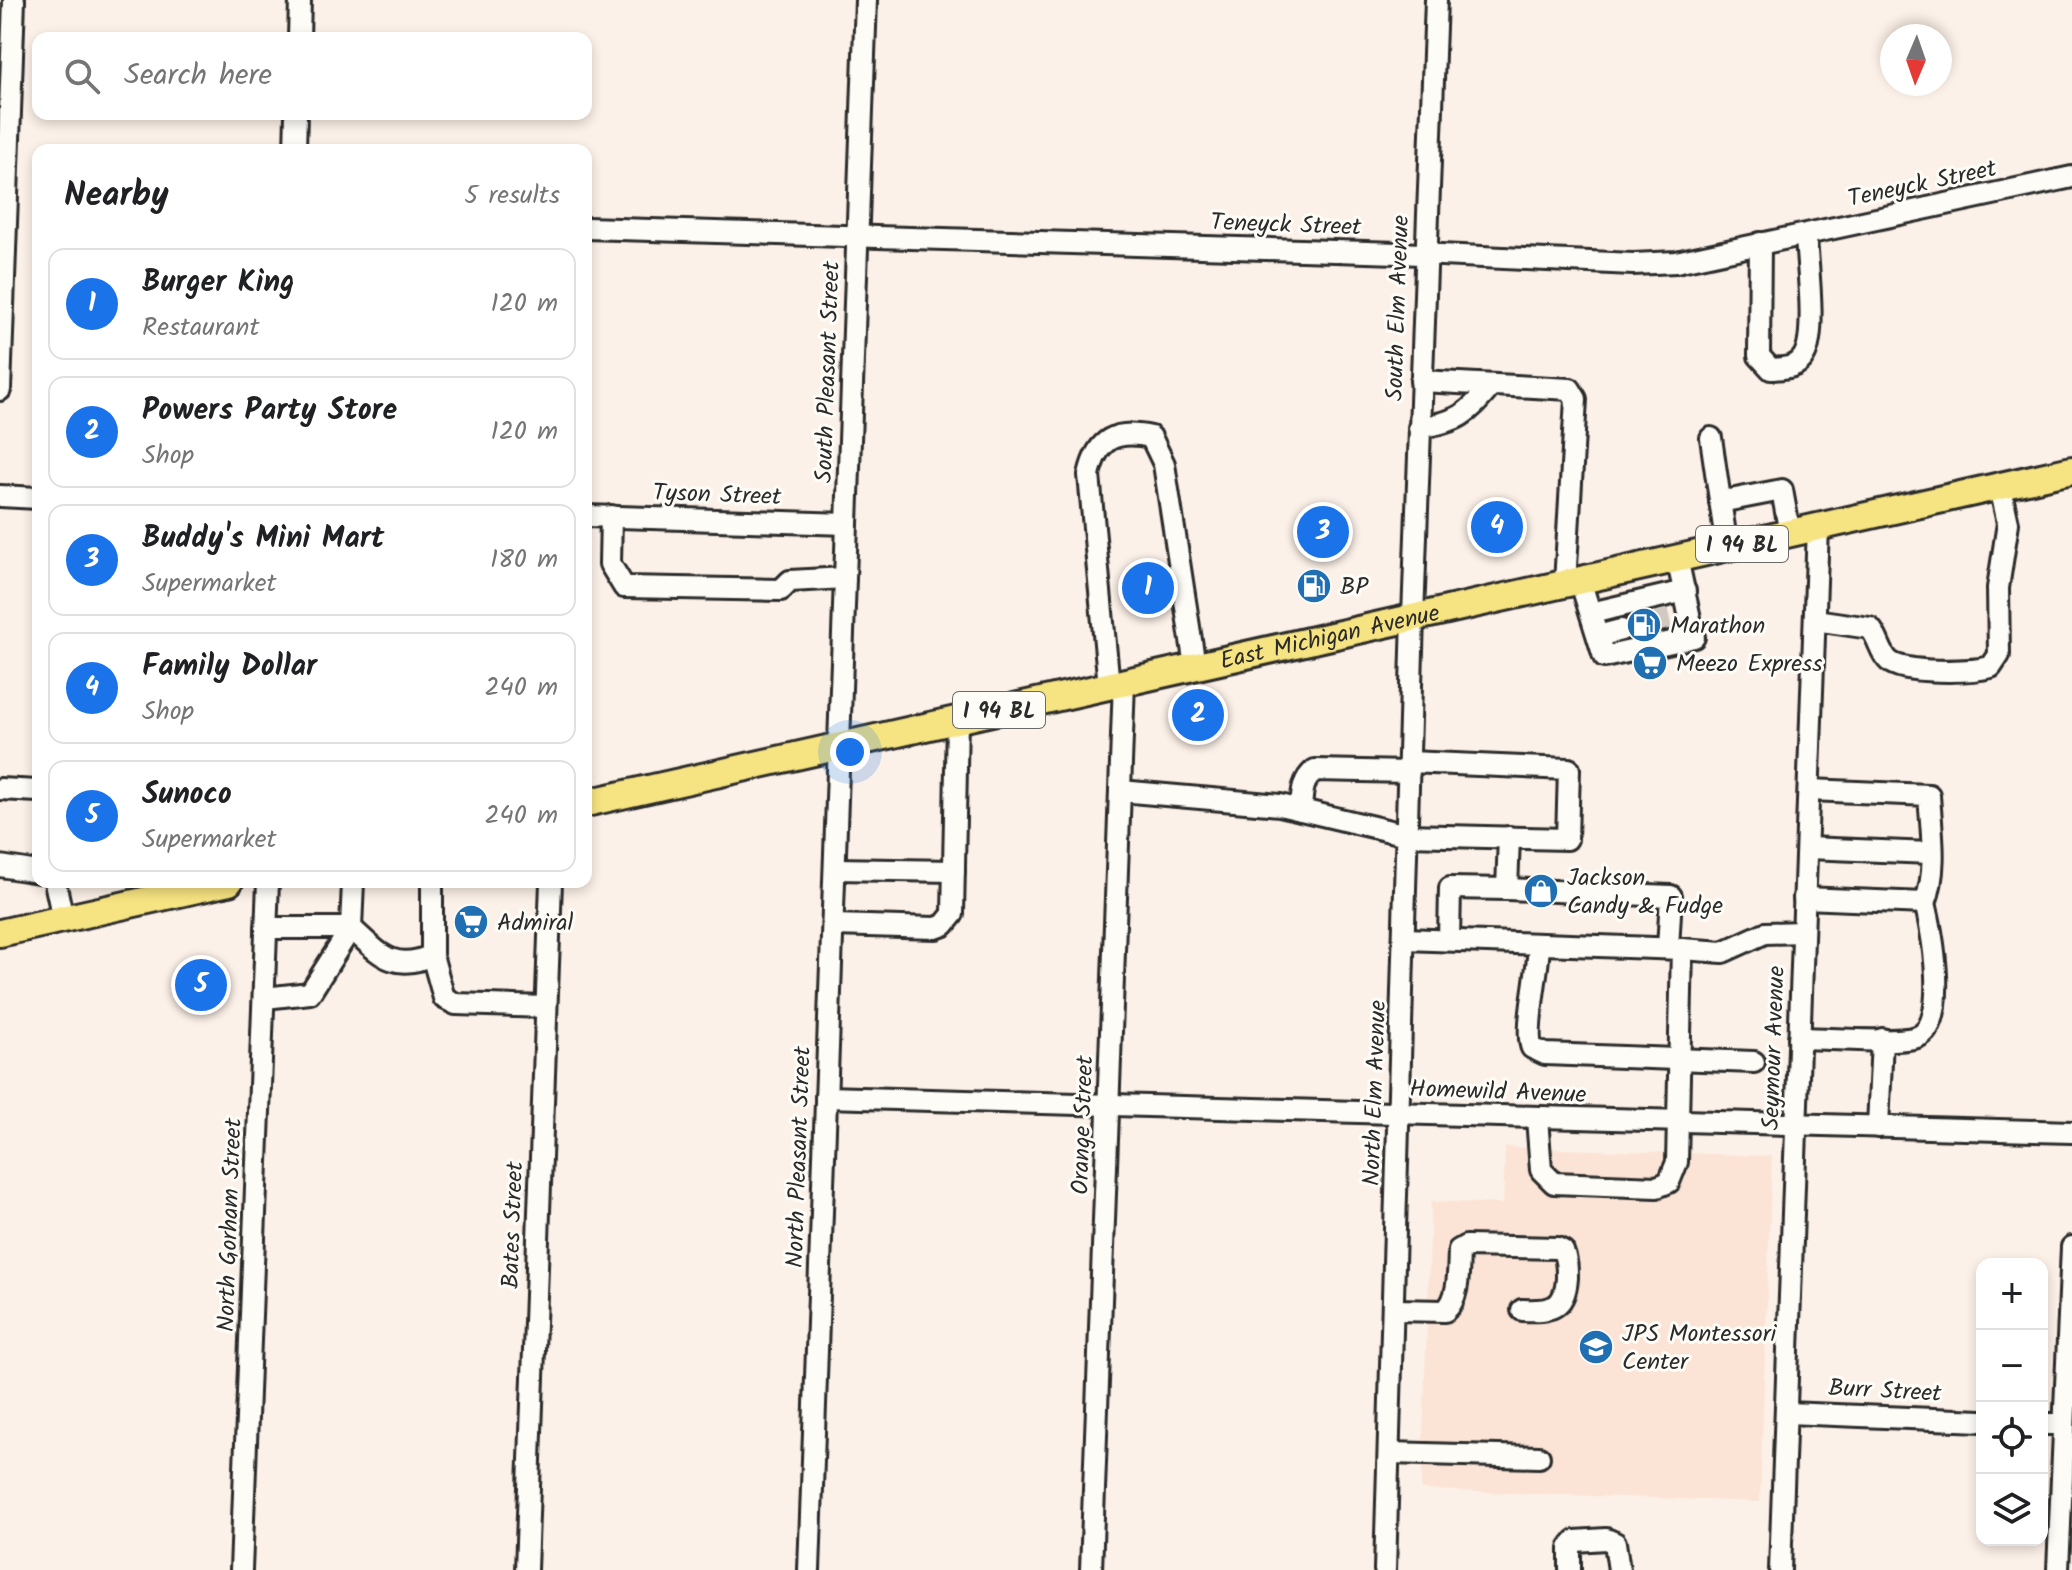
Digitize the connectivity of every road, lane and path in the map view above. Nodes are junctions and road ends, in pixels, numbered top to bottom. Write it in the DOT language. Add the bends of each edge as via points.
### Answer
graph roads {
  1 [pos="14,0"];
  2 [pos="300,0"];
  3 [pos="866,0"];
  4 [pos="1436,0"];
  5 [pos="299,32"];
  6 [pos="296,120"];
  7 [pos="295,144"];
  8 [pos="2072,177"];
  9 [pos="592,228"];
  10 [pos="1806,236"];
  11 [pos="858,238"];
  12 [pos="1760,243"];
  13 [pos="1425,254"];
  14 [pos="1421,381"];
  15 [pos="1492,385"];
  16 [pos="0,390"];
  17 [pos="1419,428"];
  18 [pos="1711,438"];
  19 [pos="2072,470"];
  20 [pos="2000,487"];
  21 [pos="0,496"];
  22 [pos="32,498"];
  23 [pos="1720,502"];
  24 [pos="592,516"];
  25 [pos="611,516"];
  26 [pos="847,524"];
  27 [pos="1818,527"];
  28 [pos="1790,534"];
  29 [pos="1727,548"];
  30 [pos="1677,558"];
  31 [pos="845,578"];
  32 [pos="1573,582"];
  33 [pos="1685,591"];
  34 [pos="1591,613"];
  35 [pos="1413,617"];
  36 [pos="1815,620"];
  37 [pos="1621,630"];
  38 [pos="1598,636"];
  39 [pos="1195,666"];
  40 [pos="1116,684"];
  41 [pos="957,720"];
  42 [pos="840,747"];
  43 [pos="1409,767"];
  44 [pos="0,789"];
  45 [pos="1809,790"];
  46 [pos="32,791"];
  47 [pos="1120,791"];
  48 [pos="592,802"];
  49 [pos="1301,810"];
  50 [pos="1407,835"];
  51 [pos="1509,837"];
  52 [pos="1807,848"];
  53 [pos="1931,853"];
  54 [pos="0,866"];
  55 [pos="835,869"];
  56 [pos="32,871"];
  57 [pos="954,871"];
  58 [pos="56,888"];
  59 [pos="202,888"];
  60 [pos="268,888"];
  61 [pos="353,888"];
  62 [pos="432,888"];
  63 [pos="551,888"];
  64 [pos="1507,889"];
  65 [pos="1804,898"];
  66 [pos="1925,903"];
  67 [pos="63,919"];
  68 [pos="833,925"];
  69 [pos="266,928"];
  70 [pos="351,928"];
  71 [pos="1803,932"];
  72 [pos="0,933"];
  73 [pos="1405,939"];
  74 [pos="1449,940"];
  75 [pos="1539,944"];
  76 [pos="1675,949"];
  77 [pos="432,955"];
  78 [pos="265,998"];
  79 [pos="546,1007"];
  80 [pos="1799,1038"];
  81 [pos="1882,1039"];
  82 [pos="1679,1058"];
  83 [pos="1754,1062"];
  84 [pos="826,1097"];
  85 [pos="1109,1104"];
  86 [pos="1400,1114"];
  87 [pos="1537,1118"];
  88 [pos="1678,1122"];
  89 [pos="1796,1125"];
  90 [pos="1878,1127"];
  91 [pos="2072,1132"];
  92 [pos="2072,1247"];
  93 [pos="1394,1310"];
  94 [pos="1522,1310"];
  95 [pos="1787,1413"];
  96 [pos="1976,1421"];
  97 [pos="2048,1424"];
  98 [pos="2063,1424"];
  99 [pos="1389,1453"];
  100 [pos="1539,1457"];
  101 [pos="241,1570"];
  102 [pos="526,1570"];
  103 [pos="809,1570"];
  104 [pos="1091,1570"];
  105 [pos="1385,1570"];
  106 [pos="1570,1570"];
  107 [pos="1619,1570"];
  108 [pos="1780,1570"];
  109 [pos="2058,1570"];
  1 -- 16 [label="street"];
  2 -- 5 [label="street"];
  3 -- 11 [label="street, South Pleasant Street"];
  4 -- 13 [label="street, South Elm Avenue"];
  6 -- 7 [label="street"];
  8 -- 10 [label="street, Teneyck Street"];
  9 -- 11 [label="street, Teneyck Street"];
  10 -- 12 [label="street, Teneyck Street"];
  10 -- 12 [label="street" via="1809,341 1804,358 1791,368 1771,369 1759,356"];
  11 -- 13 [label="street, Teneyck Street"];
  11 -- 26 [label="street, South Pleasant Street"];
  12 -- 13 [label="street, Teneyck Street" via="1676,262 1633,264"];
  13 -- 14 [label="street, South Elm Avenue"];
  14 -- 15 [label="street"];
  14 -- 17 [label="street, South Elm Avenue"];
  15 -- 17 [label="street" via="1460,418"];
  15 -- 32 [label="street" via="1570,389 1576,399"];
  17 -- 35 [label="street, South Elm Avenue"];
  18 -- 23 [label="street"];
  19 -- 20 [label="main road, East Michigan Avenue / I 94 BL"];
  20 -- 27 [label="main road, East Michigan Avenue / I 94 BL"];
  20 -- 36 [label="street" via="2008,523 1998,588 1999,655 1991,667 1898,667 1888,661 1870,628"];
  21 -- 22 [label="street"];
  23 -- 28 [label="street" via="1782,490"];
  23 -- 29 [label="street"];
  24 -- 25 [label="street, Tyson Street"];
  25 -- 26 [label="street, Tyson Street"];
  25 -- 31 [label="street" via="610,564 624,587 781,590 790,581"];
  26 -- 31 [label="street, South Pleasant Street"];
  27 -- 28 [label="main road, East Michigan Avenue / I 94 BL"];
  27 -- 36 [label="street, Seymour Avenue"];
  28 -- 29 [label="main road, East Michigan Avenue / I 94 BL"];
  29 -- 30 [label="main road, East Michigan Avenue / I 94 BL"];
  30 -- 32 [label="main road, East Michigan Avenue / I 94 BL"];
  30 -- 33 [label="street"];
  31 -- 42 [label="street, South Pleasant Street"];
  32 -- 34 [label="street"];
  32 -- 35 [label="main road, East Michigan Avenue / I 94 BL"];
  33 -- 34 [label="street"];
  33 -- 38 [label="street" via="1683,616 1694,637 1604,657"];
  34 -- 38 [label="street"];
  35 -- 39 [label="main road, East Michigan Avenue / I 94 BL"];
  35 -- 43 [label="street, North Elm Avenue"];
  36 -- 45 [label="street, Seymour Avenue"];
  37 -- 38 [label="street"];
  39 -- 40 [label="main road, East Michigan Avenue / I 94 BL"];
  39 -- 40 [label="street, Orange Street" via="1164,464 1151,437 1132,433 1107,440 1094,454 1089,475"];
  40 -- 41 [label="main road, East Michigan Avenue / I 94 BL"];
  40 -- 47 [label="street, Orange Street"];
  41 -- 42 [label="main road, East Michigan Avenue / I 94 BL"];
  41 -- 57 [label="street"];
  42 -- 48 [label="main road, East Michigan Avenue / I 94 BL"];
  42 -- 55 [label="street, North Pleasant Street"];
  43 -- 49 [label="street" via="1315,770 1303,786"];
  43 -- 50 [label="street, North Elm Avenue"];
  43 -- 51 [label="street" via="1569,769 1567,839"];
  44 -- 46 [label="street"];
  45 -- 52 [label="street, Seymour Avenue"];
  45 -- 53 [label="street" via="1929,795"];
  47 -- 49 [label="street"];
  47 -- 85 [label="street, Orange Street"];
  49 -- 50 [label="street"];
  50 -- 51 [label="street"];
  50 -- 73 [label="street, North Elm Avenue"];
  51 -- 64 [label="street"];
  52 -- 53 [label="street"];
  52 -- 65 [label="street, Seymour Avenue"];
  53 -- 66 [label="street"];
  54 -- 56 [label="street"];
  55 -- 57 [label="street"];
  55 -- 68 [label="street, North Pleasant Street"];
  57 -- 68 [label="street" via="953,914 944,925"];
  58 -- 67 [label="street"];
  59 -- 67 [label="main road"];
  60 -- 69 [label="street, North Gorham Street"];
  61 -- 70 [label="street"];
  62 -- 77 [label="street"];
  63 -- 79 [label="street, Bates Street"];
  64 -- 74 [label="street" via="1450,888"];
  64 -- 76 [label="street" via="1671,896"];
  65 -- 66 [label="street"];
  65 -- 71 [label="street, Seymour Avenue"];
  66 -- 81 [label="street" via="1935,939 1934,1021 1917,1037"];
  67 -- 72 [label="main road"];
  68 -- 84 [label="street, North Pleasant Street"];
  69 -- 70 [label="street"];
  69 -- 78 [label="street, North Gorham Street"];
  70 -- 77 [label="street" via="388,961 416,962"];
  70 -- 78 [label="street" via="310,993"];
  71 -- 76 [label="street" via="1765,933 1723,952"];
  71 -- 80 [label="street, Seymour Avenue"];
  73 -- 74 [label="street"];
  73 -- 86 [label="street, North Elm Avenue"];
  74 -- 75 [label="street"];
  75 -- 76 [label="street"];
  75 -- 82 [label="street" via="1527,1039 1532,1048 1545,1054"];
  76 -- 82 [label="street"];
  77 -- 79 [label="street" via="444,998 456,1004"];
  78 -- 101 [label="street, North Gorham Street"];
  79 -- 102 [label="street, Bates Street"];
  80 -- 81 [label="street"];
  80 -- 89 [label="street, Seymour Avenue"];
  81 -- 90 [label="street"];
  82 -- 83 [label="street"];
  82 -- 88 [label="street"];
  84 -- 85 [label="street, Homewild Avenue"];
  84 -- 103 [label="street, North Pleasant Street"];
  85 -- 86 [label="street, Homewild Avenue"];
  85 -- 104 [label="street, Orange Street"];
  86 -- 87 [label="street, Homewild Avenue"];
  86 -- 93 [label="street, North Elm Avenue"];
  87 -- 88 [label="street, Homewild Avenue"];
  87 -- 88 [label="street" via="1541,1170 1545,1178 1565,1186 1657,1187 1669,1182 1677,1162"];
  88 -- 89 [label="street, Homewild Avenue"];
  89 -- 90 [label="street, Homewild Avenue"];
  89 -- 95 [label="street, Seymour Avenue"];
  90 -- 91 [label="street, Homewild Avenue"];
  92 -- 98 [label="street"];
  93 -- 94 [label="street" via="1450,1307 1459,1250 1466,1246 1563,1251 1566,1295 1559,1306"];
  93 -- 99 [label="street, North Elm Avenue"];
  95 -- 96 [label="street, Burr Street"];
  95 -- 108 [label="street, Seymour Avenue"];
  97 -- 98 [label="street"];
  98 -- 109 [label="street"];
  99 -- 100 [label="street"];
  99 -- 105 [label="street, North Elm Avenue"];
  106 -- 107 [label="street" via="1575,1541 1606,1539 1615,1543"];
}
